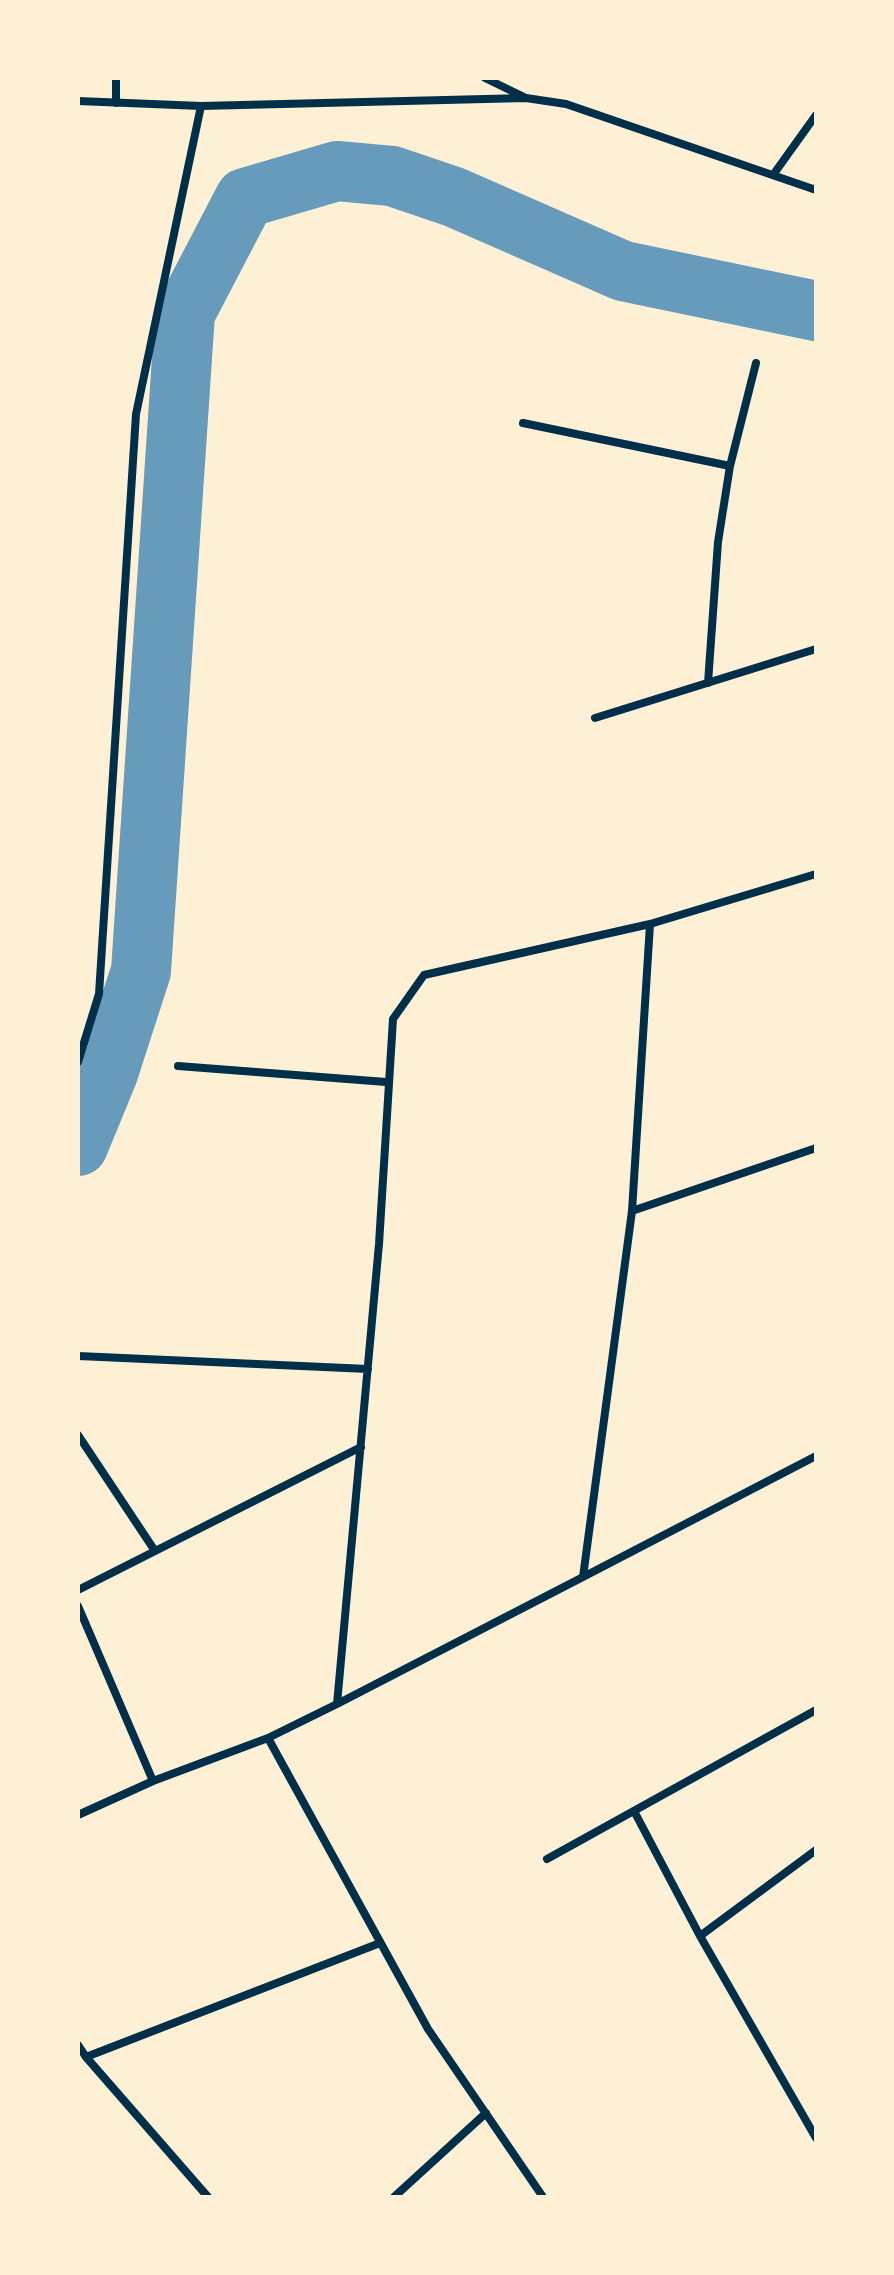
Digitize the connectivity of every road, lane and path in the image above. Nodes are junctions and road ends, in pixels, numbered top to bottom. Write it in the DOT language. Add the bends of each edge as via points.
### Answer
graph roads {
  1 [pos="116,78"];
  2 [pos="485,78"];
  3 [pos="526,98"];
  4 [pos="78,101"];
  5 [pos="116,103"];
  6 [pos="201,106"];
  7 [pos="816,115"];
  8 [pos="773,175"];
  9 [pos="816,190"];
  10 [pos="756,363"];
  11 [pos="523,423"];
  12 [pos="730,466"];
  13 [pos="816,649"];
  14 [pos="708,683"];
  15 [pos="595,718"];
  16 [pos="816,874"];
  17 [pos="650,924"];
  18 [pos="78,1062"];
  19 [pos="178,1066"];
  20 [pos="386,1082"];
  21 [pos="816,1148"];
  22 [pos="632,1211"];
  23 [pos="78,1356"];
  24 [pos="368,1369"];
  25 [pos="78,1435"];
  26 [pos="361,1447"];
  27 [pos="816,1456"];
  28 [pos="155,1551"];
  29 [pos="583,1577"];
  30 [pos="78,1590"];
  31 [pos="78,1606"];
  32 [pos="337,1704"];
  33 [pos="816,1710"];
  34 [pos="268,1738"];
  35 [pos="153,1781"];
  36 [pos="634,1811"];
  37 [pos="78,1815"];
  38 [pos="816,1850"];
  39 [pos="547,1859"];
  40 [pos="700,1936"];
  41 [pos="380,1943"];
  42 [pos="78,2045"];
  43 [pos="86,2057"];
  44 [pos="486,2113"];
  45 [pos="816,2138"];
  46 [pos="208,2197"];
  47 [pos="394,2197"];
  48 [pos="543,2197"];
  1 -- 5 [label="street"];
  2 -- 3 [label="street"];
  3 -- 6 [label="street"];
  3 -- 8 [label="street" via="566,104"];
  4 -- 5 [label="street"];
  5 -- 6 [label="street"];
  6 -- 18 [label="street" via="136,414 99,994"];
  7 -- 8 [label="street"];
  8 -- 9 [label="street"];
  10 -- 12 [label="street"];
  11 -- 12 [label="street"];
  12 -- 14 [label="street" via="718,542"];
  13 -- 14 [label="street"];
  14 -- 15 [label="street"];
  16 -- 17 [label="street"];
  17 -- 20 [label="street" via="424,975 393,1019"];
  17 -- 22 [label="street"];
  19 -- 20 [label="street"];
  20 -- 24 [label="street"];
  21 -- 22 [label="street"];
  22 -- 29 [label="street"];
  23 -- 24 [label="street"];
  24 -- 26 [label="street"];
  25 -- 28 [label="street"];
  26 -- 28 [label="street"];
  26 -- 32 [label="street"];
  27 -- 29 [label="street"];
  28 -- 30 [label="street"];
  29 -- 32 [label="street"];
  31 -- 35 [label="street"];
  32 -- 34 [label="street"];
  33 -- 36 [label="street"];
  34 -- 35 [label="street"];
  34 -- 41 [label="street"];
  35 -- 37 [label="street"];
  36 -- 39 [label="street"];
  36 -- 40 [label="street"];
  38 -- 40 [label="street"];
  40 -- 45 [label="street"];
  41 -- 43 [label="street"];
  41 -- 44 [label="street" via="428,2029"];
  42 -- 43 [label="street"];
  43 -- 46 [label="street"];
  44 -- 47 [label="street"];
  44 -- 48 [label="street"];
}
